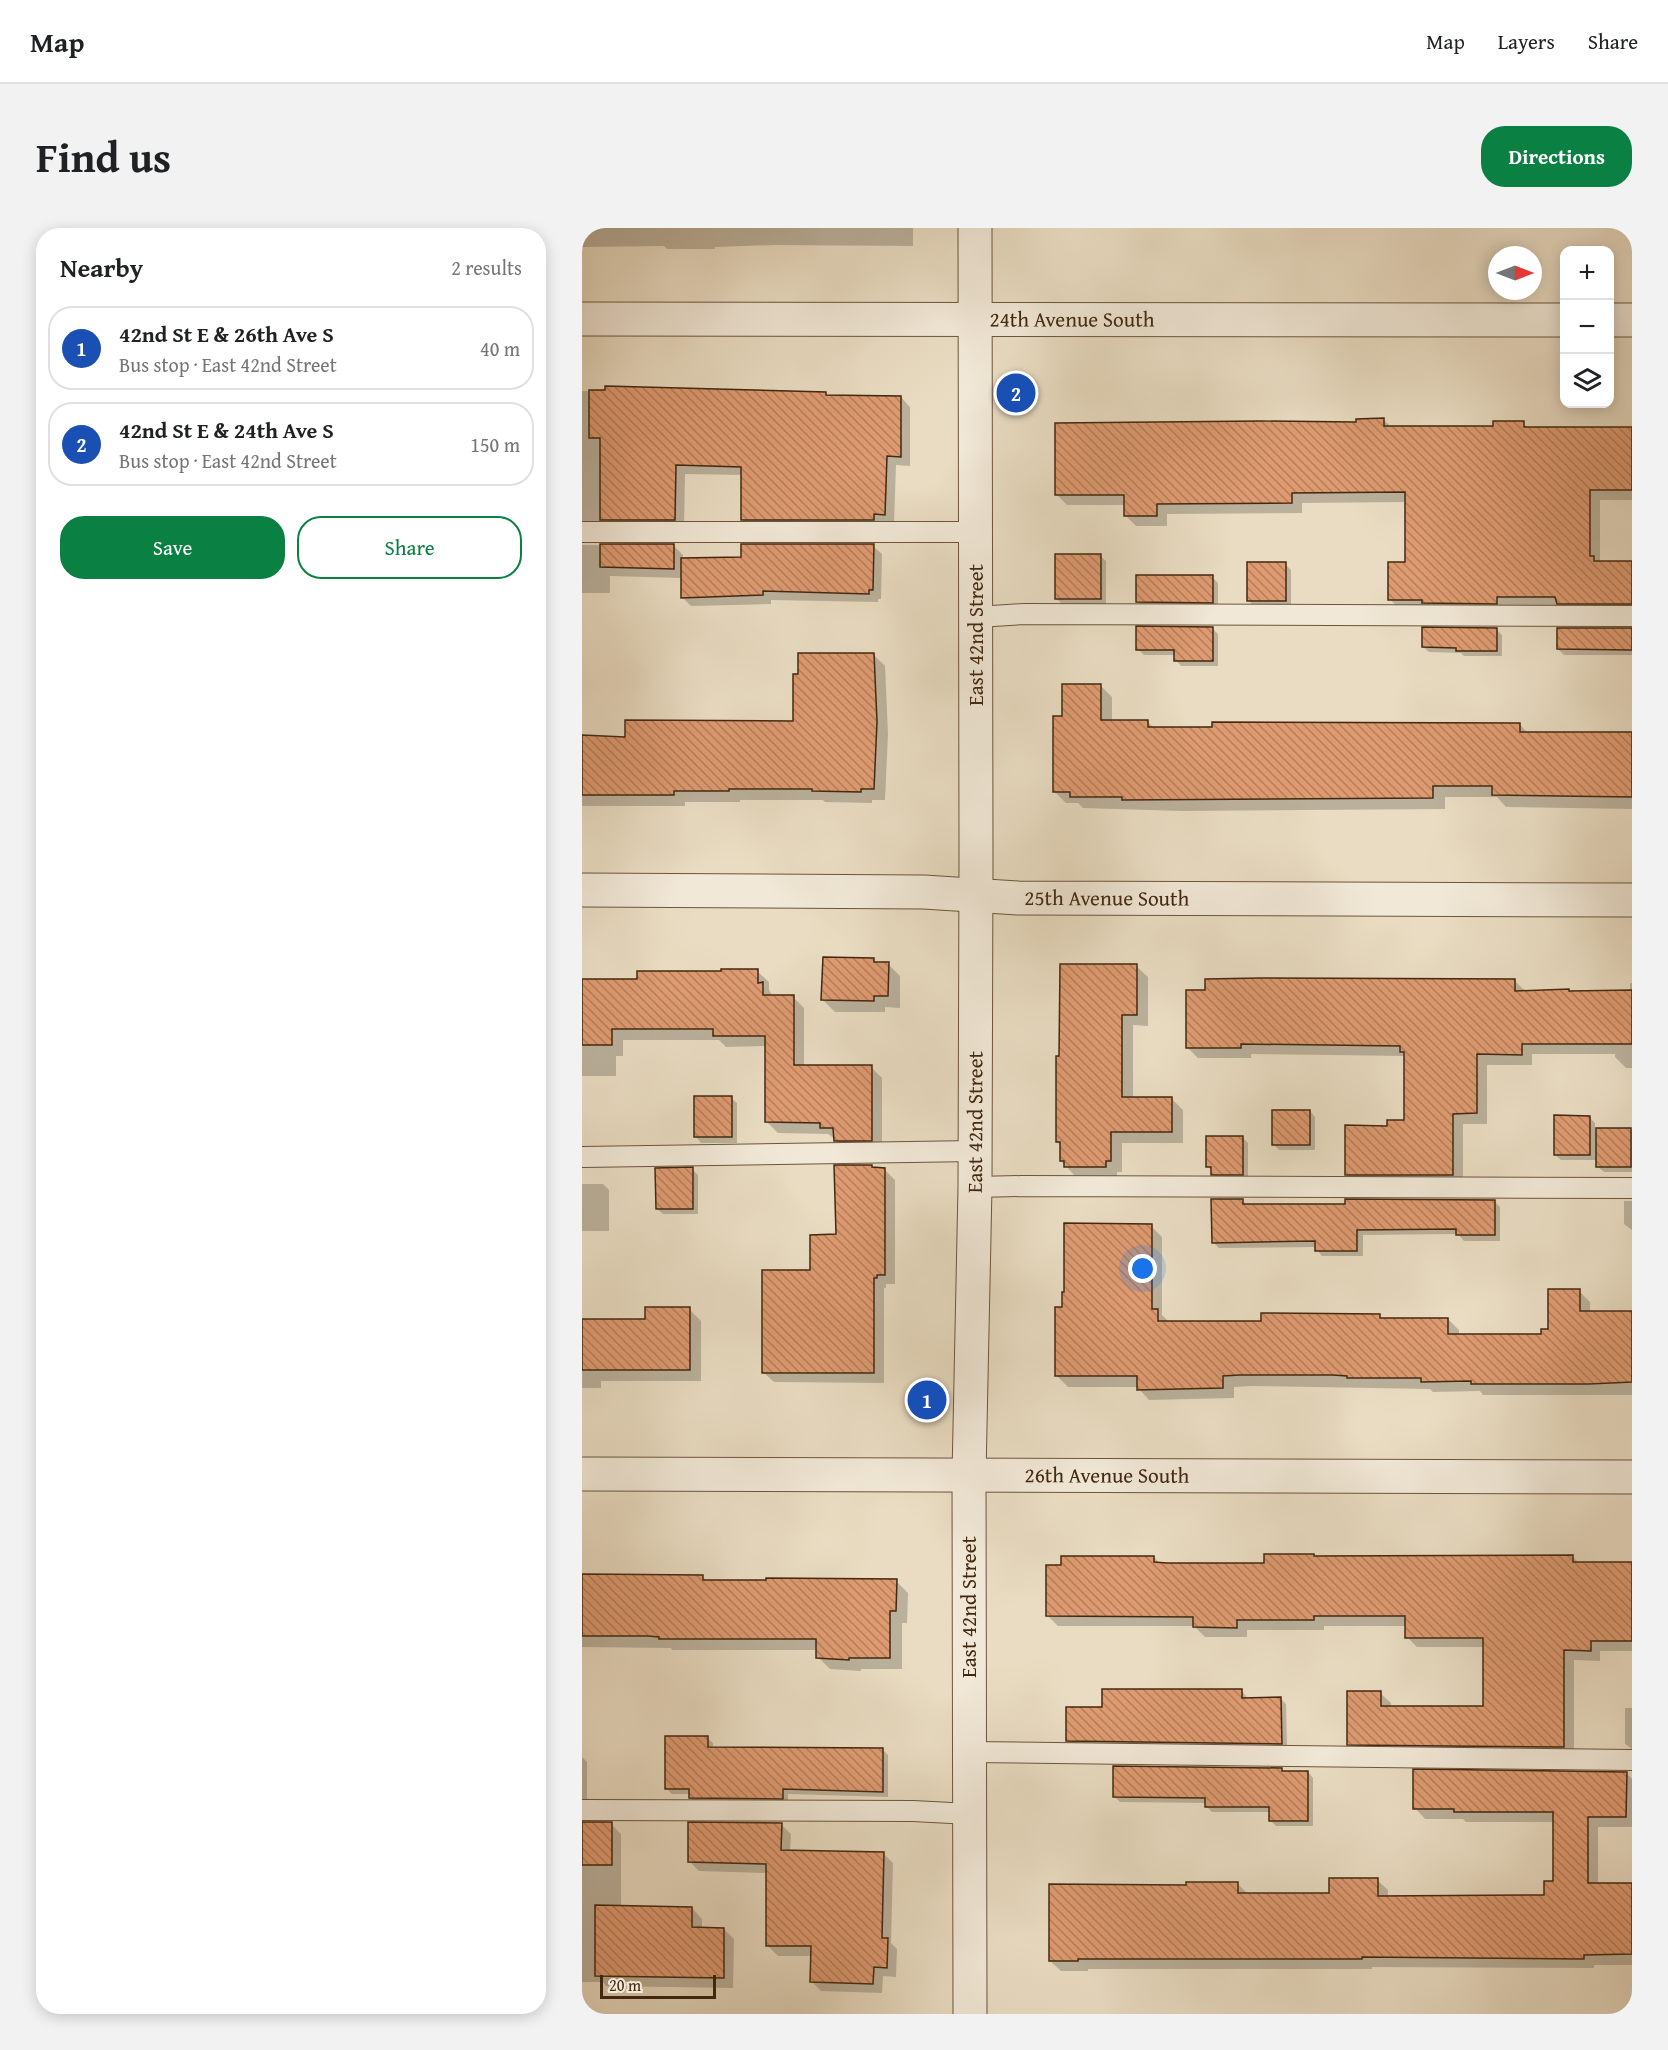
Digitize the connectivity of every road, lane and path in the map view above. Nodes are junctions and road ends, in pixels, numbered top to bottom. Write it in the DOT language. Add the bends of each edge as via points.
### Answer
graph roads {
  1 [pos="975,228"];
  2 [pos="582,319"];
  3 [pos="975,320"];
  4 [pos="1560,320"];
  5 [pos="1614,320"];
  6 [pos="1632,320"];
  7 [pos="582,532"];
  8 [pos="977,532"];
  9 [pos="1632,616"];
  10 [pos="977,617"];
  11 [pos="582,890"];
  12 [pos="975,895"];
  13 [pos="1632,900"];
  14 [pos="975,1151"];
  15 [pos="582,1157"];
  16 [pos="975,1187"];
  17 [pos="1632,1188"];
  18 [pos="582,1474"];
  19 [pos="969,1475"];
  20 [pos="1632,1477"];
  21 [pos="969,1752"];
  22 [pos="1632,1760"];
  23 [pos="582,1810"];
  24 [pos="970,1814"];
  25 [pos="970,2014"];
  1 -- 3 [label="street, East 42nd Street"];
  2 -- 3 [label="street, 24th Avenue South"];
  3 -- 4 [label="street, 24th Avenue South"];
  3 -- 8 [label="street, East 42nd Street"];
  5 -- 6 [label="street"];
  7 -- 8 [label="lane"];
  8 -- 10 [label="street, East 42nd Street"];
  9 -- 10 [label="lane"];
  10 -- 12 [label="street, East 42nd Street"];
  11 -- 12 [label="street, 25th Avenue South"];
  12 -- 13 [label="street, 25th Avenue South"];
  12 -- 14 [label="street, East 42nd Street"];
  14 -- 15 [label="lane"];
  14 -- 16 [label="street, East 42nd Street"];
  16 -- 17 [label="lane"];
  16 -- 19 [label="street, East 42nd Street"];
  18 -- 19 [label="street, 26th Avenue South"];
  19 -- 20 [label="street, 26th Avenue South"];
  19 -- 21 [label="street, East 42nd Street"];
  21 -- 22 [label="lane"];
  21 -- 24 [label="street, East 42nd Street"];
  23 -- 24 [label="lane"];
  24 -- 25 [label="street, East 42nd Street"];
}
